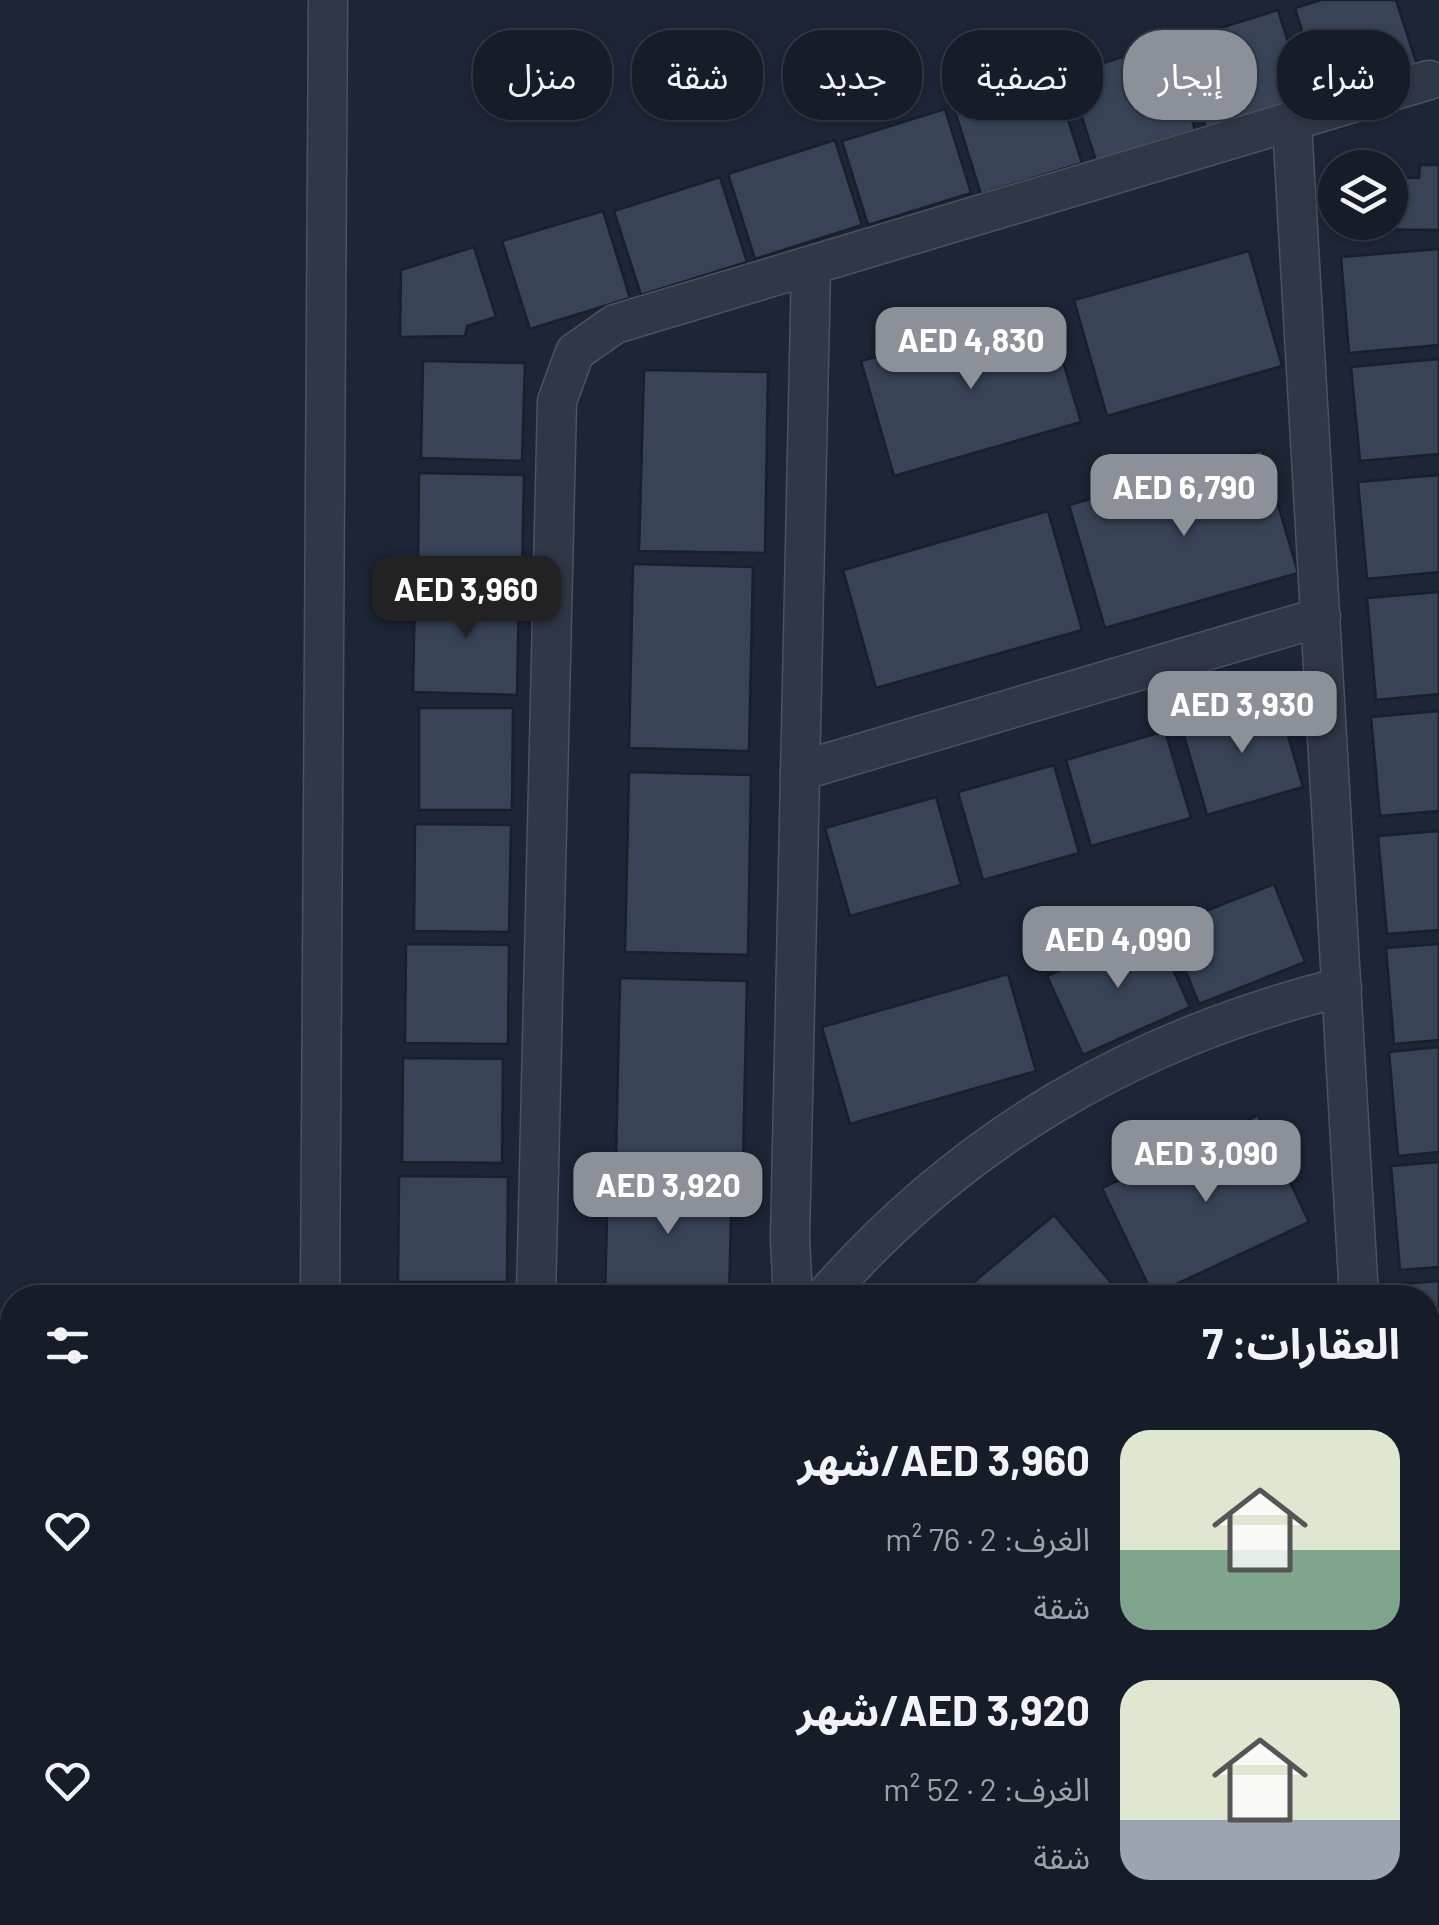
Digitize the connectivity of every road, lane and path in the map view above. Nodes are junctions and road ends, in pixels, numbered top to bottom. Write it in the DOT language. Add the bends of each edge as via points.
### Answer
graph roads {
  1 [pos="328,0"];
  2 [pos="1429,80"];
  3 [pos="1292,124"];
  4 [pos="811,266"];
  5 [pos="1320,618"];
  6 [pos="800,771"];
  7 [pos="1342,987"];
  8 [pos="320,1285"];
  9 [pos="536,1285"];
  10 [pos="792,1285"];
  11 [pos="835,1285"];
  12 [pos="1359,1285"];
  1 -- 8 [label="street"];
  2 -- 3 [label="street"];
  3 -- 4 [label="street"];
  3 -- 5 [label="street"];
  4 -- 6 [label="street"];
  4 -- 9 [label="street" via="615,324 575,352 557,400"];
  5 -- 6 [label="street"];
  5 -- 7 [label="street"];
  6 -- 10 [label="street"];
  7 -- 11 [label="street" via="1192,1032 1092,1081 941,1181"];
  7 -- 12 [label="street"];
}
